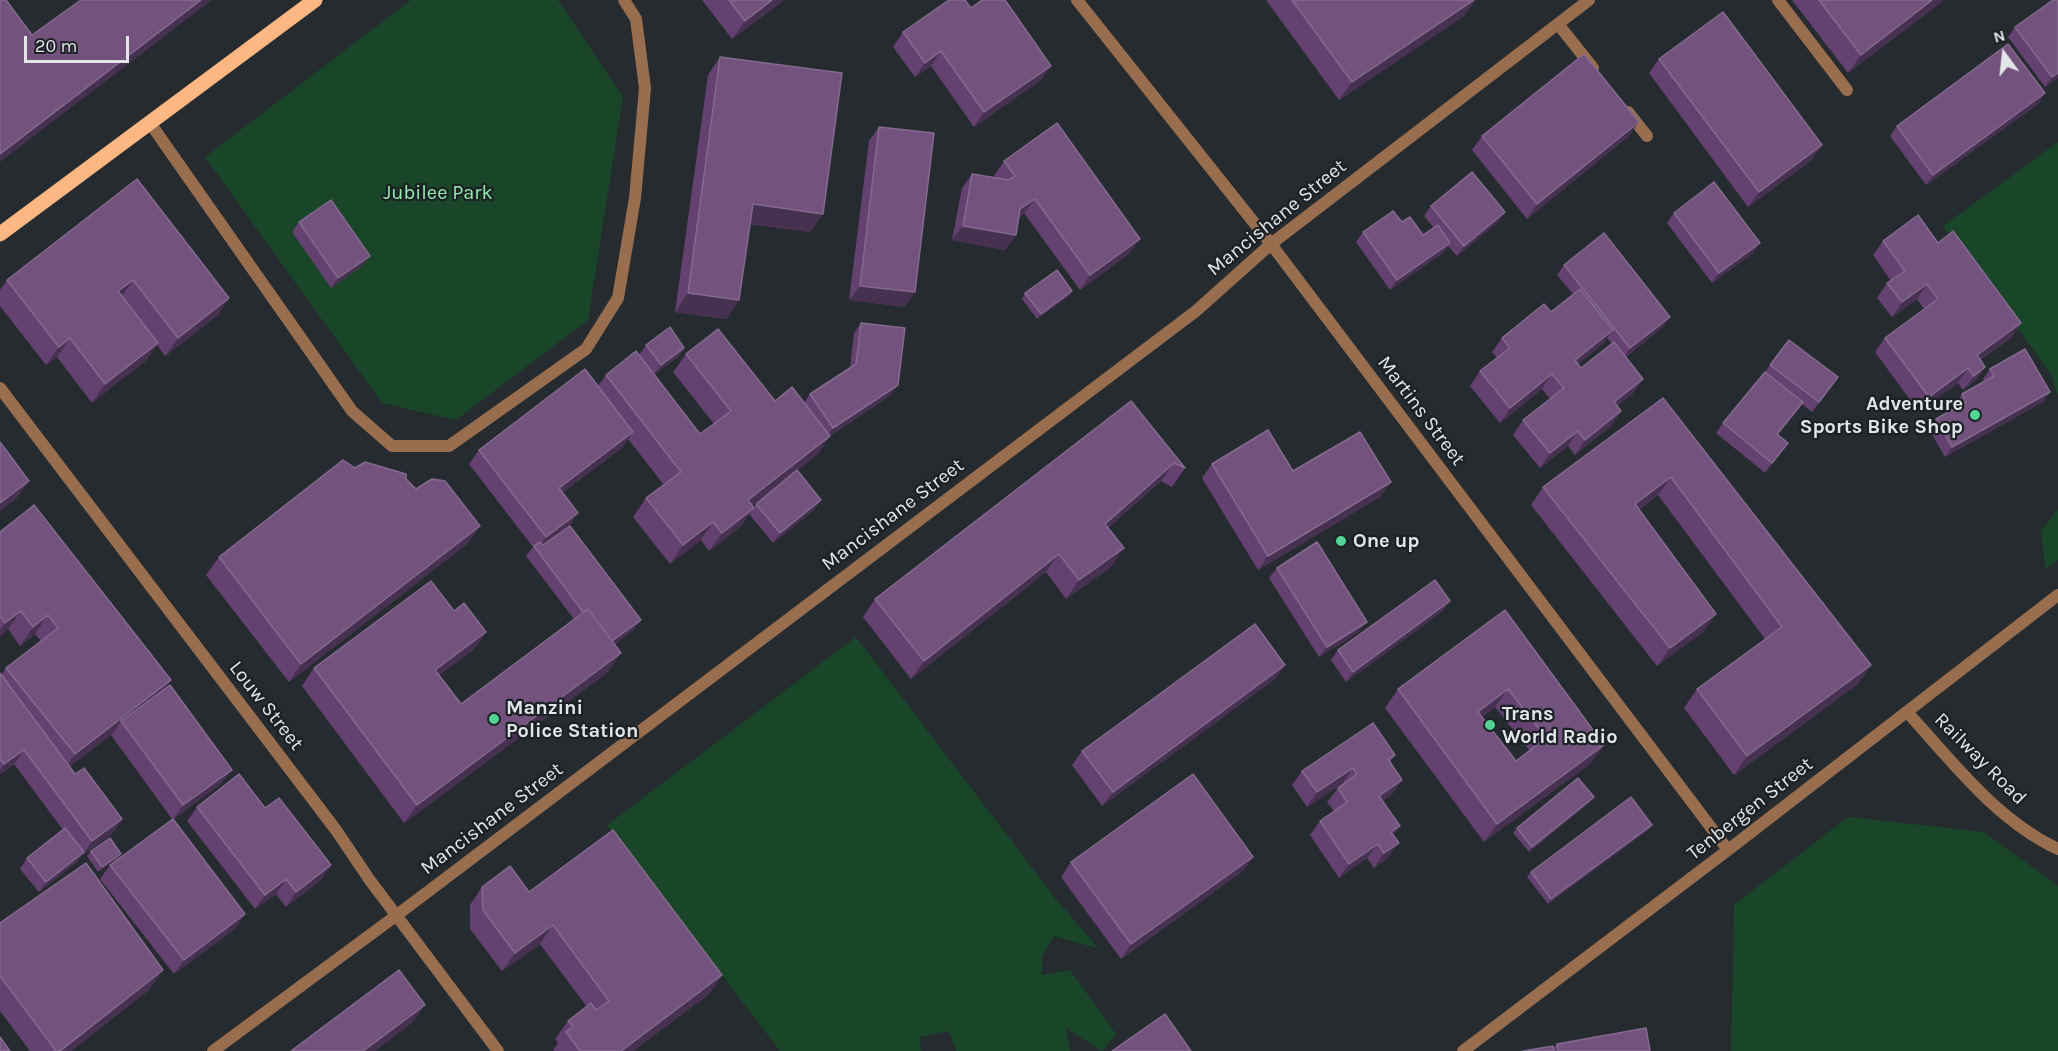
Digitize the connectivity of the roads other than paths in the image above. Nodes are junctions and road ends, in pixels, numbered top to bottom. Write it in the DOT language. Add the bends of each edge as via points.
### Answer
graph roads {
  1 [pos="315,0"];
  2 [pos="624,0"];
  3 [pos="1077,0"];
  4 [pos="1589,0"];
  5 [pos="1778,0"];
  6 [pos="1558,24"];
  7 [pos="1603,80"];
  8 [pos="1847,90"];
  9 [pos="1618,99"];
  10 [pos="150,123"];
  11 [pos="1647,136"];
  12 [pos="0,234"];
  13 [pos="1271,244"];
  14 [pos="0,388"];
  15 [pos="2058,595"];
  16 [pos="1907,712"];
  17 [pos="2058,849"];
  18 [pos="1728,850"];
  19 [pos="397,915"];
  20 [pos="213,1051"];
  21 [pos="498,1051"];
  22 [pos="1463,1051"];
  1 -- 10 [label="main road"];
  2 -- 10 [label="street" via="636,19 645,88 634,198 618,298 586,349 448,446 392,446 352,411"];
  3 -- 13 [label="street, Martins Street"];
  4 -- 6 [label="street, Mancishane Street"];
  5 -- 8 [label="street"];
  6 -- 7 [label="street"];
  6 -- 13 [label="street, Mancishane Street"];
  9 -- 11 [label="street"];
  10 -- 12 [label="main road"];
  13 -- 18 [label="street, Martins Street"];
  13 -- 19 [label="street, Mancishane Street" via="1196,311"];
  14 -- 19 [label="street, Louw Street"];
  15 -- 16 [label="street, Tenbergen Street"];
  16 -- 17 [label="street, Railway Road" via="2000,812"];
  16 -- 18 [label="street, Tenbergen Street"];
  18 -- 22 [label="street, Tenbergen Street"];
  19 -- 20 [label="street, Mancishane Street"];
  19 -- 21 [label="street, Louw Street"];
}
